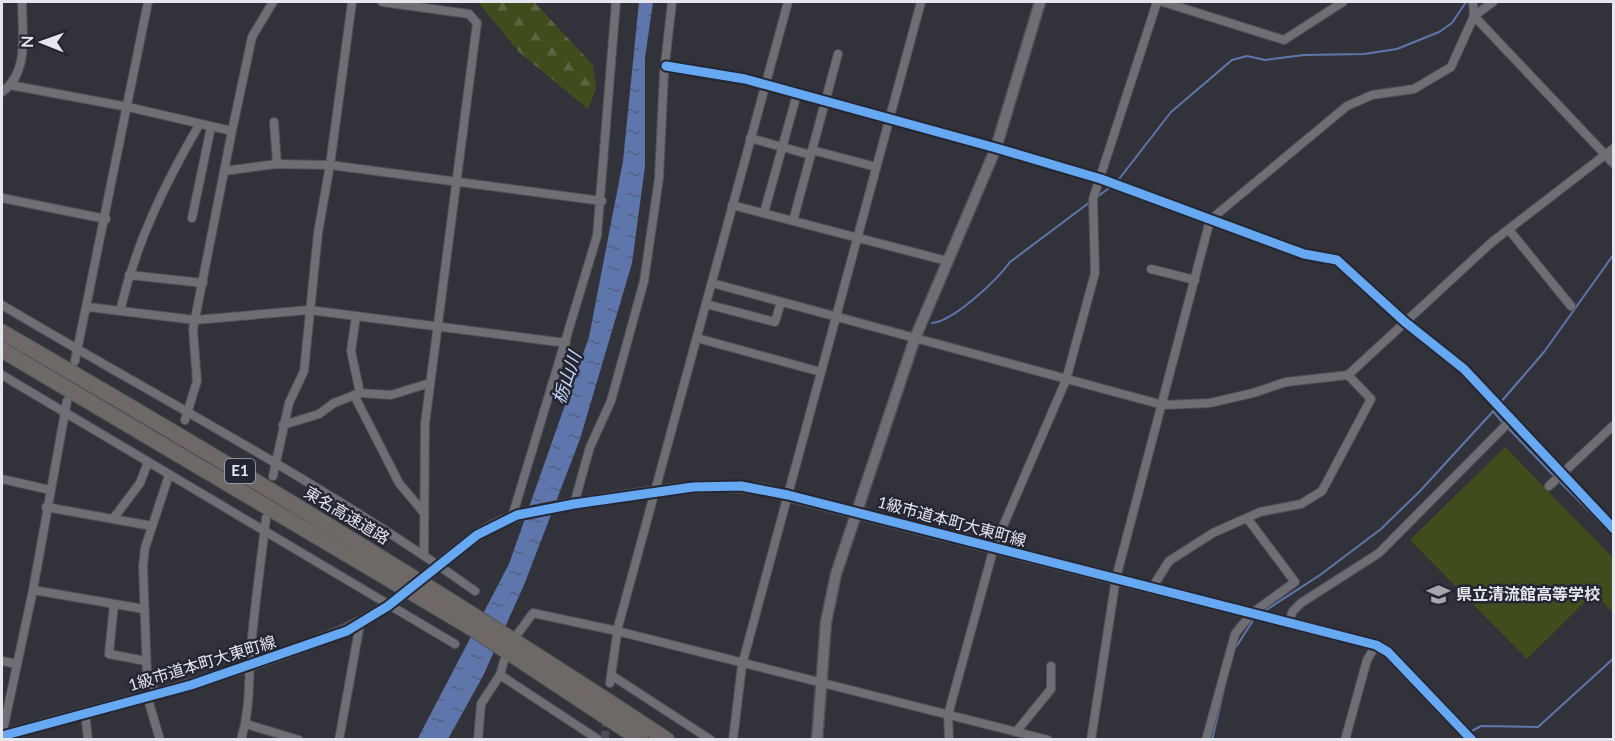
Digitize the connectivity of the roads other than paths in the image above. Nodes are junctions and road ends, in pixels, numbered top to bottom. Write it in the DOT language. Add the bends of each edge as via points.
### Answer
graph roads {
  1 [pos="22,2"];
  2 [pos="148,2"];
  3 [pos="273,2"];
  4 [pos="352,2"];
  5 [pos="382,2"];
  6 [pos="616,2"];
  7 [pos="672,2"];
  8 [pos="788,2"];
  9 [pos="921,2"];
  10 [pos="1040,2"];
  11 [pos="1157,2"];
  12 [pos="1163,2"];
  13 [pos="1343,2"];
  14 [pos="1473,2"];
  15 [pos="1493,2"];
  16 [pos="1473,16"];
  17 [pos="838,54"];
  18 [pos="666,66"];
  19 [pos="10,85"];
  20 [pos="764,85"];
  21 [pos="2,92"];
  22 [pos="797,94"];
  23 [pos="825,102"];
  24 [pos="128,107"];
  25 [pos="888,119"];
  26 [pos="274,122"];
  27 [pos="199,124"];
  28 [pos="210,128"];
  29 [pos="232,131"];
  30 [pos="750,138"];
  31 [pos="782,147"];
  32 [pos="996,148"];
  33 [pos="1614,148"];
  34 [pos="811,153"];
  35 [pos="1604,155"];
  36 [pos="277,164"];
  37 [pos="330,165"];
  38 [pos="1614,165"];
  39 [pos="876,167"];
  40 [pos="224,171"];
  41 [pos="1101,179"];
  42 [pos="456,183"];
  43 [pos="2,198"];
  44 [pos="602,201"];
  45 [pos="732,205"];
  46 [pos="764,213"];
  47 [pos="192,218"];
  48 [pos="106,219"];
  49 [pos="1210,220"];
  50 [pos="793,221"];
  51 [pos="1509,230"];
  52 [pos="857,239"];
  53 [pos="946,261"];
  54 [pos="1151,269"];
  55 [pos="129,275"];
  56 [pos="1195,280"];
  57 [pos="712,282"];
  58 [pos="203,283"];
  59 [pos="781,302"];
  60 [pos="706,304"];
  61 [pos="2,305"];
  62 [pos="1571,306"];
  63 [pos="88,307"];
  64 [pos="309,310"];
  65 [pos="120,311"];
  66 [pos="356,316"];
  67 [pos="836,317"];
  68 [pos="195,320"];
  69 [pos="1405,322"];
  70 [pos="437,326"];
  71 [pos="2,332"];
  72 [pos="697,338"];
  73 [pos="915,338"];
  74 [pos="566,343"];
  75 [pos="2,350"];
  76 [pos="79,351"];
  77 [pos="75,362"];
  78 [pos="822,372"];
  79 [pos="2,375"];
  80 [pos="1348,375"];
  81 [pos="1066,381"];
  82 [pos="430,383"];
  83 [pos="357,394"];
  84 [pos="67,401"];
  85 [pos="1163,405"];
  86 [pos="65,412"];
  87 [pos="187,415"];
  88 [pos="283,425"];
  89 [pos="1507,425"];
  90 [pos="1614,425"];
  91 [pos="148,462"];
  92 [pos="169,464"];
  93 [pos="275,465"];
  94 [pos="1561,474"];
  95 [pos="168,475"];
  96 [pos="273,476"];
  97 [pos="2,479"];
  98 [pos="1549,486"];
  99 [pos="50,490"];
  100 [pos="654,493"];
  101 [pos="789,495"];
  102 [pos="572,504"];
  103 [pos="46,507"];
  104 [pos="856,511"];
  105 [pos="425,513"];
  106 [pos="514,516"];
  107 [pos="266,518"];
  108 [pos="1247,518"];
  109 [pos="113,519"];
  110 [pos="152,526"];
  111 [pos="1614,529"];
  112 [pos="264,531"];
  113 [pos="994,547"];
  114 [pos="424,555"];
  115 [pos="439,566"];
  116 [pos="428,574"];
  117 [pos="1116,578"];
  118 [pos="1152,588"];
  119 [pos="33,590"];
  120 [pos="475,591"];
  121 [pos="401,596"];
  122 [pos="114,604"];
  123 [pos="388,606"];
  124 [pos="144,609"];
  125 [pos="1252,613"];
  126 [pos="472,621"];
  127 [pos="1288,622"];
  128 [pos="360,624"];
  129 [pos="617,631"];
  130 [pos="455,644"];
  131 [pos="510,645"];
  132 [pos="1375,645"];
  133 [pos="2,661"];
  134 [pos="146,661"];
  135 [pos="17,664"];
  136 [pos="742,665"];
  137 [pos="250,666"];
  138 [pos="1051,666"];
  139 [pos="500,675"];
  140 [pos="821,683"];
  141 [pos="152,695"];
  142 [pos="85,712"];
  143 [pos="948,715"];
  144 [pos="246,724"];
  145 [pos="1016,732"];
  146 [pos="2,736"];
  147 [pos="1469,737"];
  148 [pos="603,739"];
  149 [pos="88,740"];
  150 [pos="160,740"];
  151 [pos="241,740"];
  152 [pos="299,740"];
  153 [pos="339,740"];
  154 [pos="478,740"];
  155 [pos="641,740"];
  156 [pos="667,740"];
  157 [pos="711,740"];
  158 [pos="733,740"];
  159 [pos="817,740"];
  160 [pos="949,740"];
  161 [pos="1048,740"];
  162 [pos="1091,740"];
  163 [pos="1206,740"];
  164 [pos="1345,740"];
  1 -- 19 [label="street" via="21,66"];
  2 -- 24 [label="street"];
  3 -- 29 [label="street" via="252,37"];
  4 -- 37 [label="street"];
  5 -- 42 [label="street" via="469,14 477,23"];
  6 -- 44 [label="street"];
  7 -- 18 [label="street"];
  8 -- 20 [label="street"];
  9 -- 25 [label="street"];
  10 -- 32 [label="street"];
  11 -- 41 [label="street"];
  12 -- 13 [label="street" via="1284,40"];
  14 -- 16 [label="street"];
  15 -- 16 [label="street"];
  16 -- 35 [label="street"];
  16 -- 49 [label="street" via="1451,67 1414,89 1372,95 1347,106"];
  17 -- 23 [label="street"];
  18 -- 20 [label="street" via="745,78"];
  18 -- 102 [label="street" via="659,178 644,281 611,401 590,447"];
  19 -- 21 [label="street"];
  19 -- 24 [label="street"];
  20 -- 22 [label="street"];
  20 -- 30 [label="street"];
  22 -- 23 [label="street"];
  22 -- 31 [label="street"];
  23 -- 25 [label="street"];
  23 -- 34 [label="street"];
  24 -- 27 [label="street"];
  24 -- 48 [label="street"];
  25 -- 32 [label="street"];
  25 -- 39 [label="street"];
  26 -- 36 [label="street"];
  27 -- 28 [label="street"];
  27 -- 55 [label="street" via="155,204"];
  28 -- 29 [label="street"];
  28 -- 47 [label="street"];
  29 -- 40 [label="street"];
  30 -- 31 [label="street"];
  30 -- 45 [label="street"];
  31 -- 34 [label="street"];
  31 -- 46 [label="street"];
  32 -- 41 [label="street"];
  32 -- 53 [label="street"];
  33 -- 35 [label="street"];
  34 -- 39 [label="street"];
  34 -- 50 [label="street"];
  35 -- 38 [label="street"];
  35 -- 51 [label="street"];
  36 -- 37 [label="street"];
  36 -- 40 [label="street"];
  37 -- 42 [label="street"];
  37 -- 64 [label="street"];
  39 -- 52 [label="street"];
  40 -- 58 [label="street"];
  41 -- 49 [label="street"];
  41 -- 81 [label="street" via="1093,199 1095,273"];
  42 -- 44 [label="street"];
  42 -- 70 [label="street"];
  43 -- 48 [label="street"];
  44 -- 74 [label="street" via="597,236"];
  45 -- 46 [label="street"];
  45 -- 57 [label="street"];
  46 -- 50 [label="street"];
  48 -- 63 [label="street"];
  49 -- 56 [label="street"];
  49 -- 69 [label="street" via="1304,255 1337,260"];
  50 -- 52 [label="street"];
  51 -- 62 [label="street"];
  51 -- 69 [label="street"];
  52 -- 53 [label="street"];
  52 -- 67 [label="street"];
  53 -- 73 [label="street"];
  54 -- 56 [label="street"];
  55 -- 58 [label="street"];
  55 -- 65 [label="street"];
  56 -- 85 [label="street"];
  57 -- 59 [label="street"];
  57 -- 60 [label="street"];
  58 -- 68 [label="street"];
  59 -- 60 [label="street" via="775,322"];
  59 -- 67 [label="street"];
  60 -- 72 [label="street"];
  61 -- 76 [label="street"];
  63 -- 65 [label="street"];
  63 -- 76 [label="street"];
  64 -- 66 [label="street"];
  64 -- 68 [label="street"];
  64 -- 88 [label="street" via="304,371"];
  65 -- 68 [label="street"];
  66 -- 70 [label="street"];
  66 -- 83 [label="street" via="351,351"];
  67 -- 73 [label="street"];
  67 -- 78 [label="street"];
  68 -- 87 [label="street" via="197,381"];
  69 -- 80 [label="street"];
  69 -- 89 [label="street" via="1464,369"];
  70 -- 74 [label="street"];
  70 -- 82 [label="street"];
  71 -- 126 [label="highway, 東名高速道路 / E1" via="213,455"];
  72 -- 78 [label="street"];
  72 -- 100 [label="street"];
  73 -- 81 [label="street"];
  73 -- 104 [label="street"];
  74 -- 106 [label="street"];
  75 -- 126 [label="highway, 東名高速道路 / E1"];
  76 -- 77 [label="street"];
  76 -- 87 [label="street"];
  78 -- 101 [label="street"];
  79 -- 86 [label="street"];
  80 -- 85 [label="street" via="1286,382 1210,403"];
  80 -- 108 [label="street" via="1371,399 1322,491 1301,504"];
  81 -- 85 [label="street"];
  81 -- 113 [label="street"];
  82 -- 83 [label="street" via="392,395"];
  82 -- 105 [label="street" via="425,424"];
  83 -- 88 [label="street" via="319,414"];
  83 -- 105 [label="street" via="399,483"];
  84 -- 86 [label="street"];
  85 -- 117 [label="street"];
  86 -- 91 [label="street"];
  86 -- 99 [label="street"];
  87 -- 93 [label="street"];
  88 -- 93 [label="street"];
  89 -- 94 [label="street"];
  89 -- 127 [label="street" via="1379,553 1301,603"];
  90 -- 94 [label="street"];
  91 -- 95 [label="street"];
  91 -- 109 [label="street" via="140,483"];
  92 -- 95 [label="street"];
  93 -- 96 [label="street"];
  93 -- 114 [label="street"];
  94 -- 98 [label="street"];
  94 -- 111 [label="street"];
  95 -- 110 [label="street"];
  95 -- 112 [label="street"];
  97 -- 99 [label="street"];
  99 -- 103 [label="street"];
  100 -- 101 [label="street, 1級市道本町大東町線" via="746,486"];
  100 -- 102 [label="street, 1級市道本町大東町線"];
  100 -- 129 [label="street"];
  101 -- 104 [label="street, 1級市道本町大東町線"];
  101 -- 136 [label="street"];
  102 -- 106 [label="street, 1級市道本町大東町線"];
  103 -- 109 [label="street"];
  103 -- 119 [label="street"];
  104 -- 113 [label="street, 1級市道本町大東町線"];
  104 -- 140 [label="street" via="829,598"];
  105 -- 114 [label="street"];
  106 -- 115 [label="street, 1級市道本町大東町線" via="477,535"];
  107 -- 112 [label="street"];
  108 -- 118 [label="street" via="1180,553 1162,570"];
  108 -- 125 [label="street" via="1295,582"];
  109 -- 110 [label="street"];
  110 -- 124 [label="street" via="142,567"];
  112 -- 123 [label="street"];
  112 -- 137 [label="street"];
  113 -- 117 [label="street, 1級市道本町大東町線"];
  113 -- 143 [label="street"];
  114 -- 115 [label="street"];
  115 -- 116 [label="street, 1級市道本町大東町線"];
  115 -- 120 [label="street"];
  117 -- 118 [label="street, 1級市道本町大東町線"];
  117 -- 162 [label="street"];
  118 -- 125 [label="street, 1級市道本町大東町線"];
  119 -- 122 [label="street"];
  119 -- 135 [label="street"];
  121 -- 123 [label="street, 1級市道本町大東町線"];
  122 -- 124 [label="street"];
  122 -- 134 [label="street" via="109,654"];
  123 -- 128 [label="street, 1級市道本町大東町線"];
  123 -- 130 [label="street"];
  124 -- 134 [label="street"];
  125 -- 127 [label="street, 1級市道本町大東町線"];
  125 -- 163 [label="street" via="1230,646"];
  126 -- 131 [label="highway, 東名高速道路 / E1"];
  127 -- 132 [label="street, 1級市道本町大東町線"];
  128 -- 137 [label="street, 1級市道本町大東町線"];
  128 -- 153 [label="street"];
  129 -- 131 [label="street" via="533,613"];
  129 -- 136 [label="street"];
  129 -- 157 [label="street" via="610,679"];
  131 -- 139 [label="street"];
  131 -- 155 [label="highway, 東名高速道路 / E1"];
  131 -- 156 [label="highway, 東名高速道路 / E1"];
  132 -- 147 [label="street" via="1389,652"];
  132 -- 164 [label="street" via="1367,660"];
  133 -- 135 [label="street"];
  134 -- 141 [label="street"];
  135 -- 146 [label="street"];
  136 -- 140 [label="street"];
  136 -- 158 [label="street"];
  137 -- 141 [label="street, 1級市道本町大東町線"];
  137 -- 144 [label="street"];
  138 -- 145 [label="street" via="1051,689"];
  139 -- 148 [label="street"];
  139 -- 154 [label="street" via="482,704"];
  140 -- 143 [label="street"];
  140 -- 159 [label="street"];
  141 -- 142 [label="street, 1級市道本町大東町線"];
  141 -- 150 [label="street"];
  142 -- 146 [label="street, 1級市道本町大東町線"];
  142 -- 149 [label="street"];
  143 -- 145 [label="street"];
  143 -- 160 [label="street"];
  144 -- 151 [label="street"];
  144 -- 152 [label="street"];
  145 -- 161 [label="street"];
}
